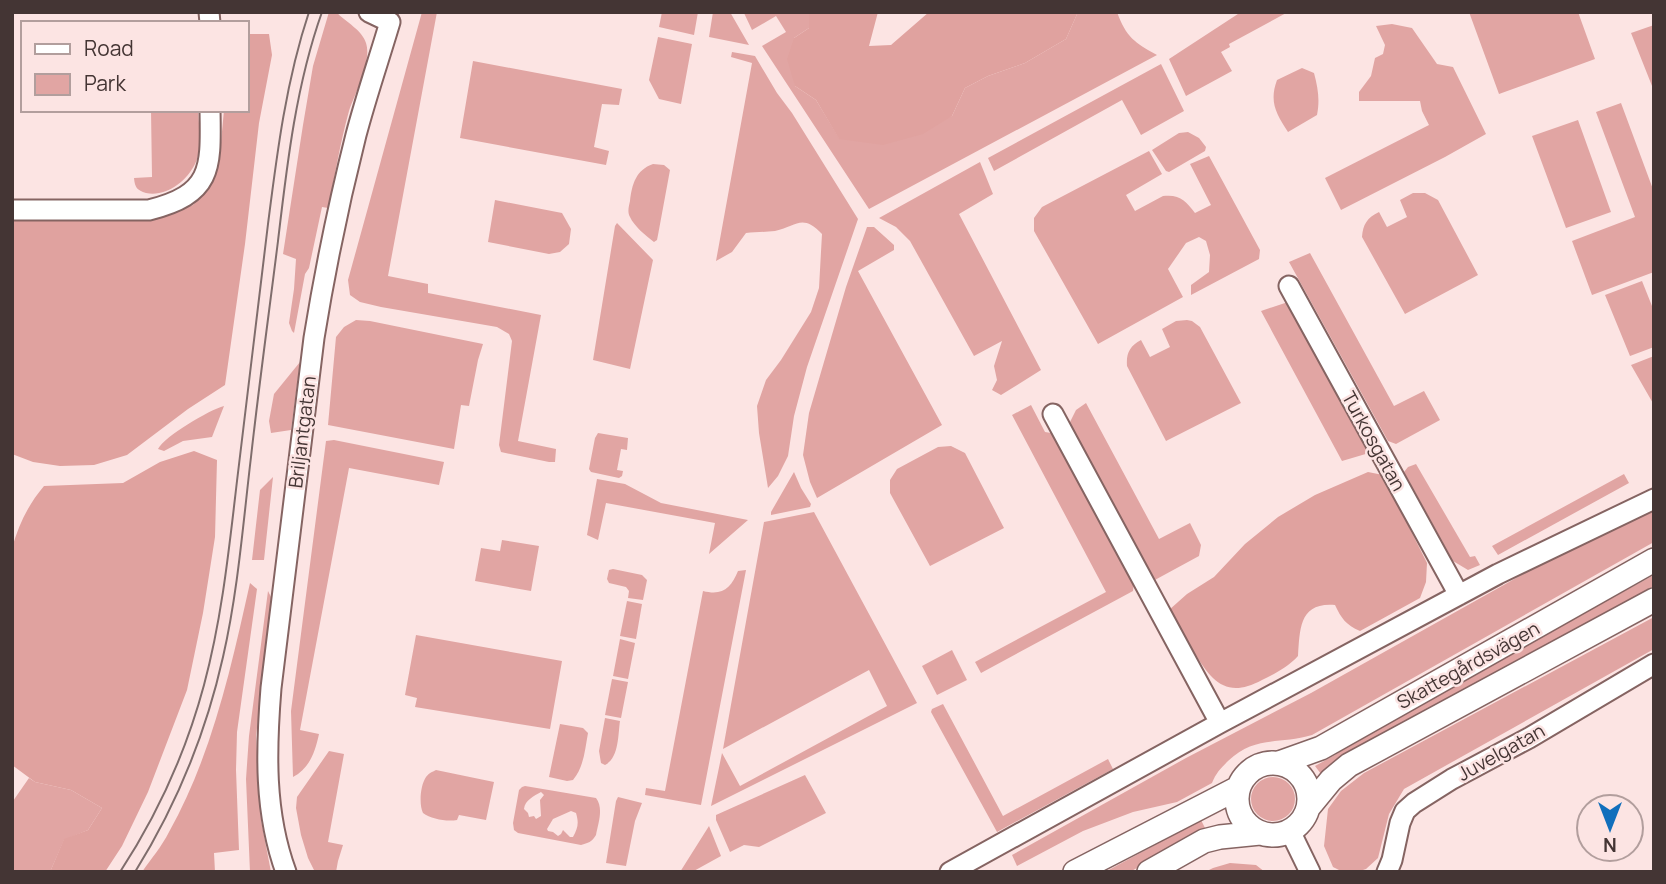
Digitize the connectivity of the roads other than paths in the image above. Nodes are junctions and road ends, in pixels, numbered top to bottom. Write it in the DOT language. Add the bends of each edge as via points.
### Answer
graph roads {
  1 [pos="369,12"];
  2 [pos="392,17"];
  3 [pos="210,112"];
  4 [pos="12,210"];
  5 [pos="1289,286"];
  6 [pos="1053,414"];
  7 [pos="1654,499"];
  8 [pos="1652,561"];
  9 [pos="1459,595"];
  10 [pos="1654,600"];
  11 [pos="1654,664"];
  12 [pos="1220,723"];
  13 [pos="1279,763"];
  14 [pos="1238,788"];
  15 [pos="1308,808"];
  16 [pos="1290,831"];
  17 [pos="1261,833"];
  18 [pos="286,872"];
  19 [pos="950,872"];
  20 [pos="1075,872"];
  21 [pos="1149,872"];
  22 [pos="1310,872"];
  23 [pos="1387,872"];
  1 -- 2 [label="street, Briljantgatan"];
  2 -- 18 [label="street, Briljantgatan" via="342,191 314,338 267,736 270,797"];
  3 -- 4 [label="street" via="208,167 195,188 181,199 149,210"];
  5 -- 9 [label="street, Turkosgatan"];
  6 -- 12 [label="street"];
  7 -- 9 [label="street"];
  8 -- 13 [label="street, Skattegårdsvägen" via="1321,748"];
  9 -- 12 [label="street"];
  10 -- 15 [label="street, Skattegårdsvägen" via="1349,765"];
  11 -- 23 [label="street, Juvelgatan" via="1414,803 1400,822"];
  12 -- 19 [label="street"];
  13 -- 14 [label="street, Skattegårdsvägen" via="1254,768"];
  13 -- 15 [label="street" via="1304,779"];
  14 -- 17 [label="street" via="1242,818"];
  14 -- 20 [label="street, Skattegårdsvägen"];
  15 -- 16 [label="street, Skattegårdsvägen"];
  16 -- 17 [label="street"];
  16 -- 22 [label="street"];
  17 -- 21 [label="street" via="1204,841"];
}
